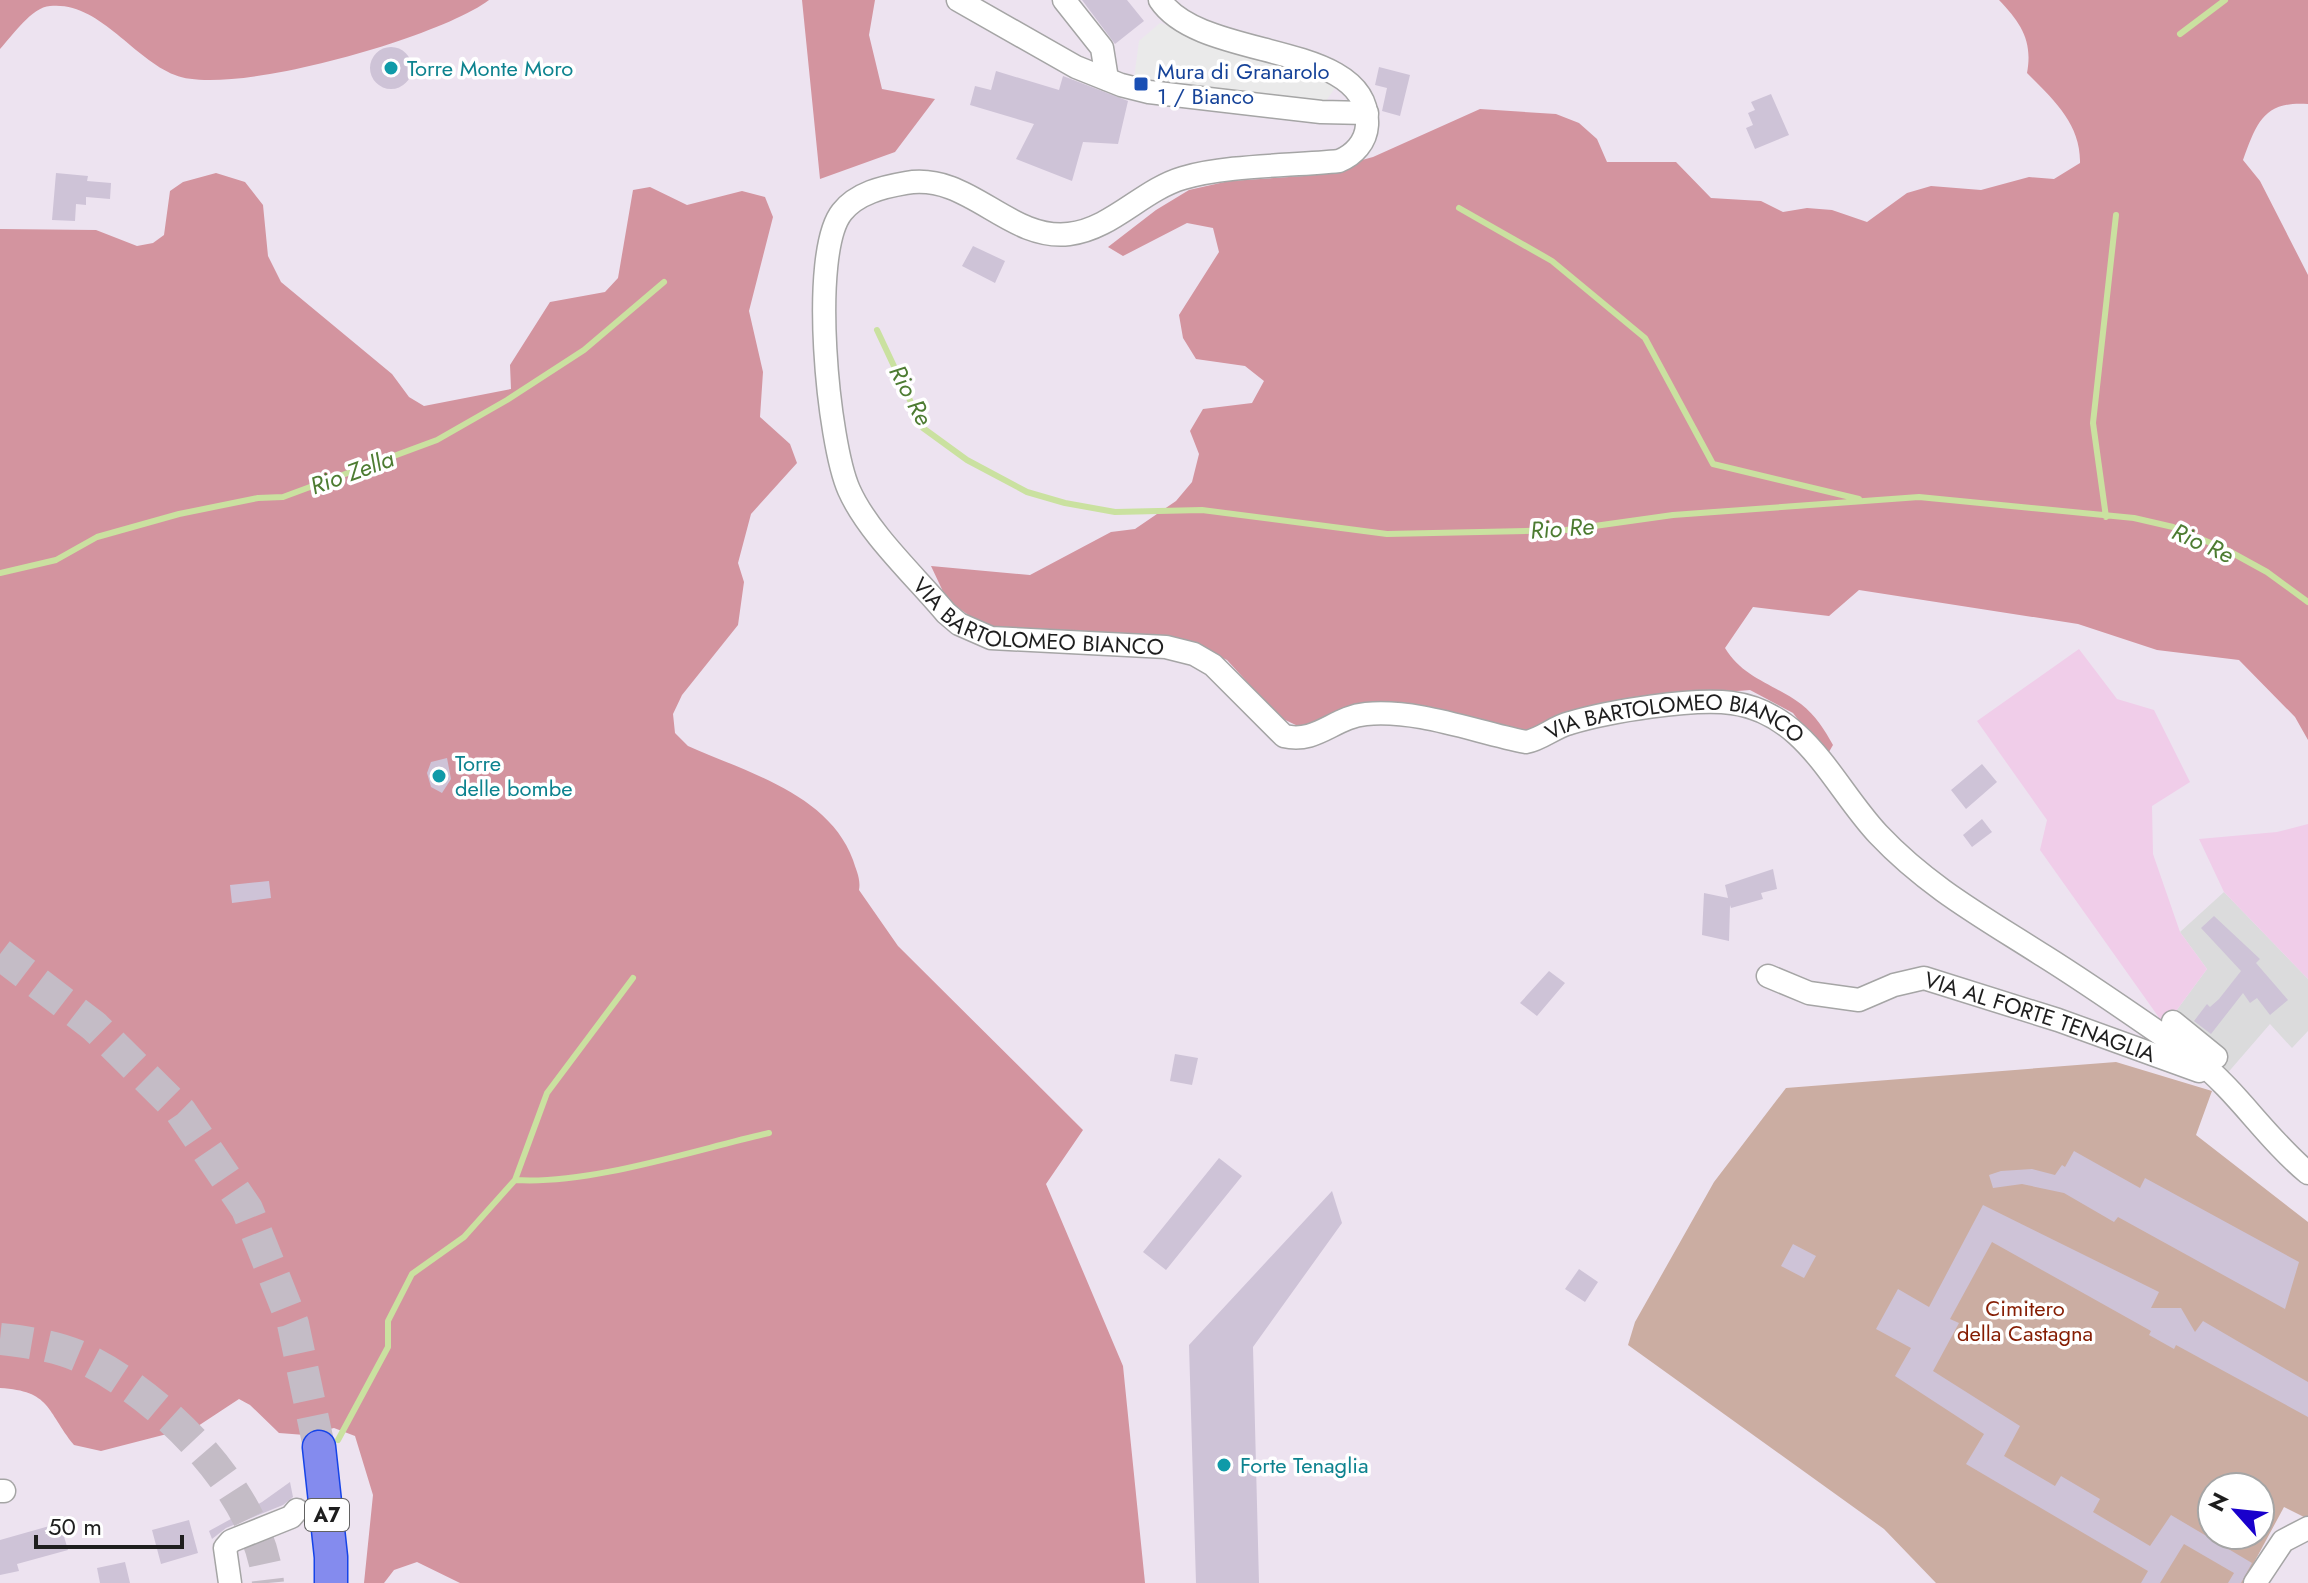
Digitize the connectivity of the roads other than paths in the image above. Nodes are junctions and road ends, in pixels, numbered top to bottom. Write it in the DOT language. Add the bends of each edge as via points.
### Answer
graph roads {
  1 [pos="958,0"];
  2 [pos="1064,0"];
  3 [pos="1160,0"];
  4 [pos="1107,79"];
  5 [pos="1367,113"];
  6 [pos="1768,976"];
  7 [pos="2173,1022"];
  8 [pos="2226,1084"];
  9 [pos="2308,1173"];
  10 [pos="319,1447"];
  11 [pos="297,1510"];
  12 [pos="2308,1528"];
  13 [pos="230,1583"];
  14 [pos="331,1583"];
  15 [pos="2255,1583"];
  1 -- 4 [label="street"];
  2 -- 4 [label="street" via="1102,48"];
  3 -- 5 [label="street" via="1189,27 1343,76 1358,91"];
  4 -- 5 [label="street" via="1149,92"];
  5 -- 8 [label="street, VIA BARTOLOMEO BIANCO" via="1363,140 1349,157 1181,178 1096,226 1068,234 1017,222 935,181 876,190 842,212 827,252 824,325 843,475 874,530 946,613 991,638 1166,647 1194,654 1213,665 1284,736 1298,739 1367,714 1412,716 1526,742 1565,724 1611,714 1710,703 1752,709 1809,744 1878,834 1950,899 2084,982"];
  6 -- 8 [label="street, VIA AL FORTE TENAGLIA" via="1809,993 1859,1000 1924,978 2058,1020"];
  7 -- 8 [label="street" via="2233,1071"];
  8 -- 9 [label="street" via="2280,1149"];
  10 -- 14 [label="highway, A7"];
  11 -- 13 [label="street" via="231,1541 225,1548"];
  12 -- 15 [label="street" via="2283,1541"];
}
